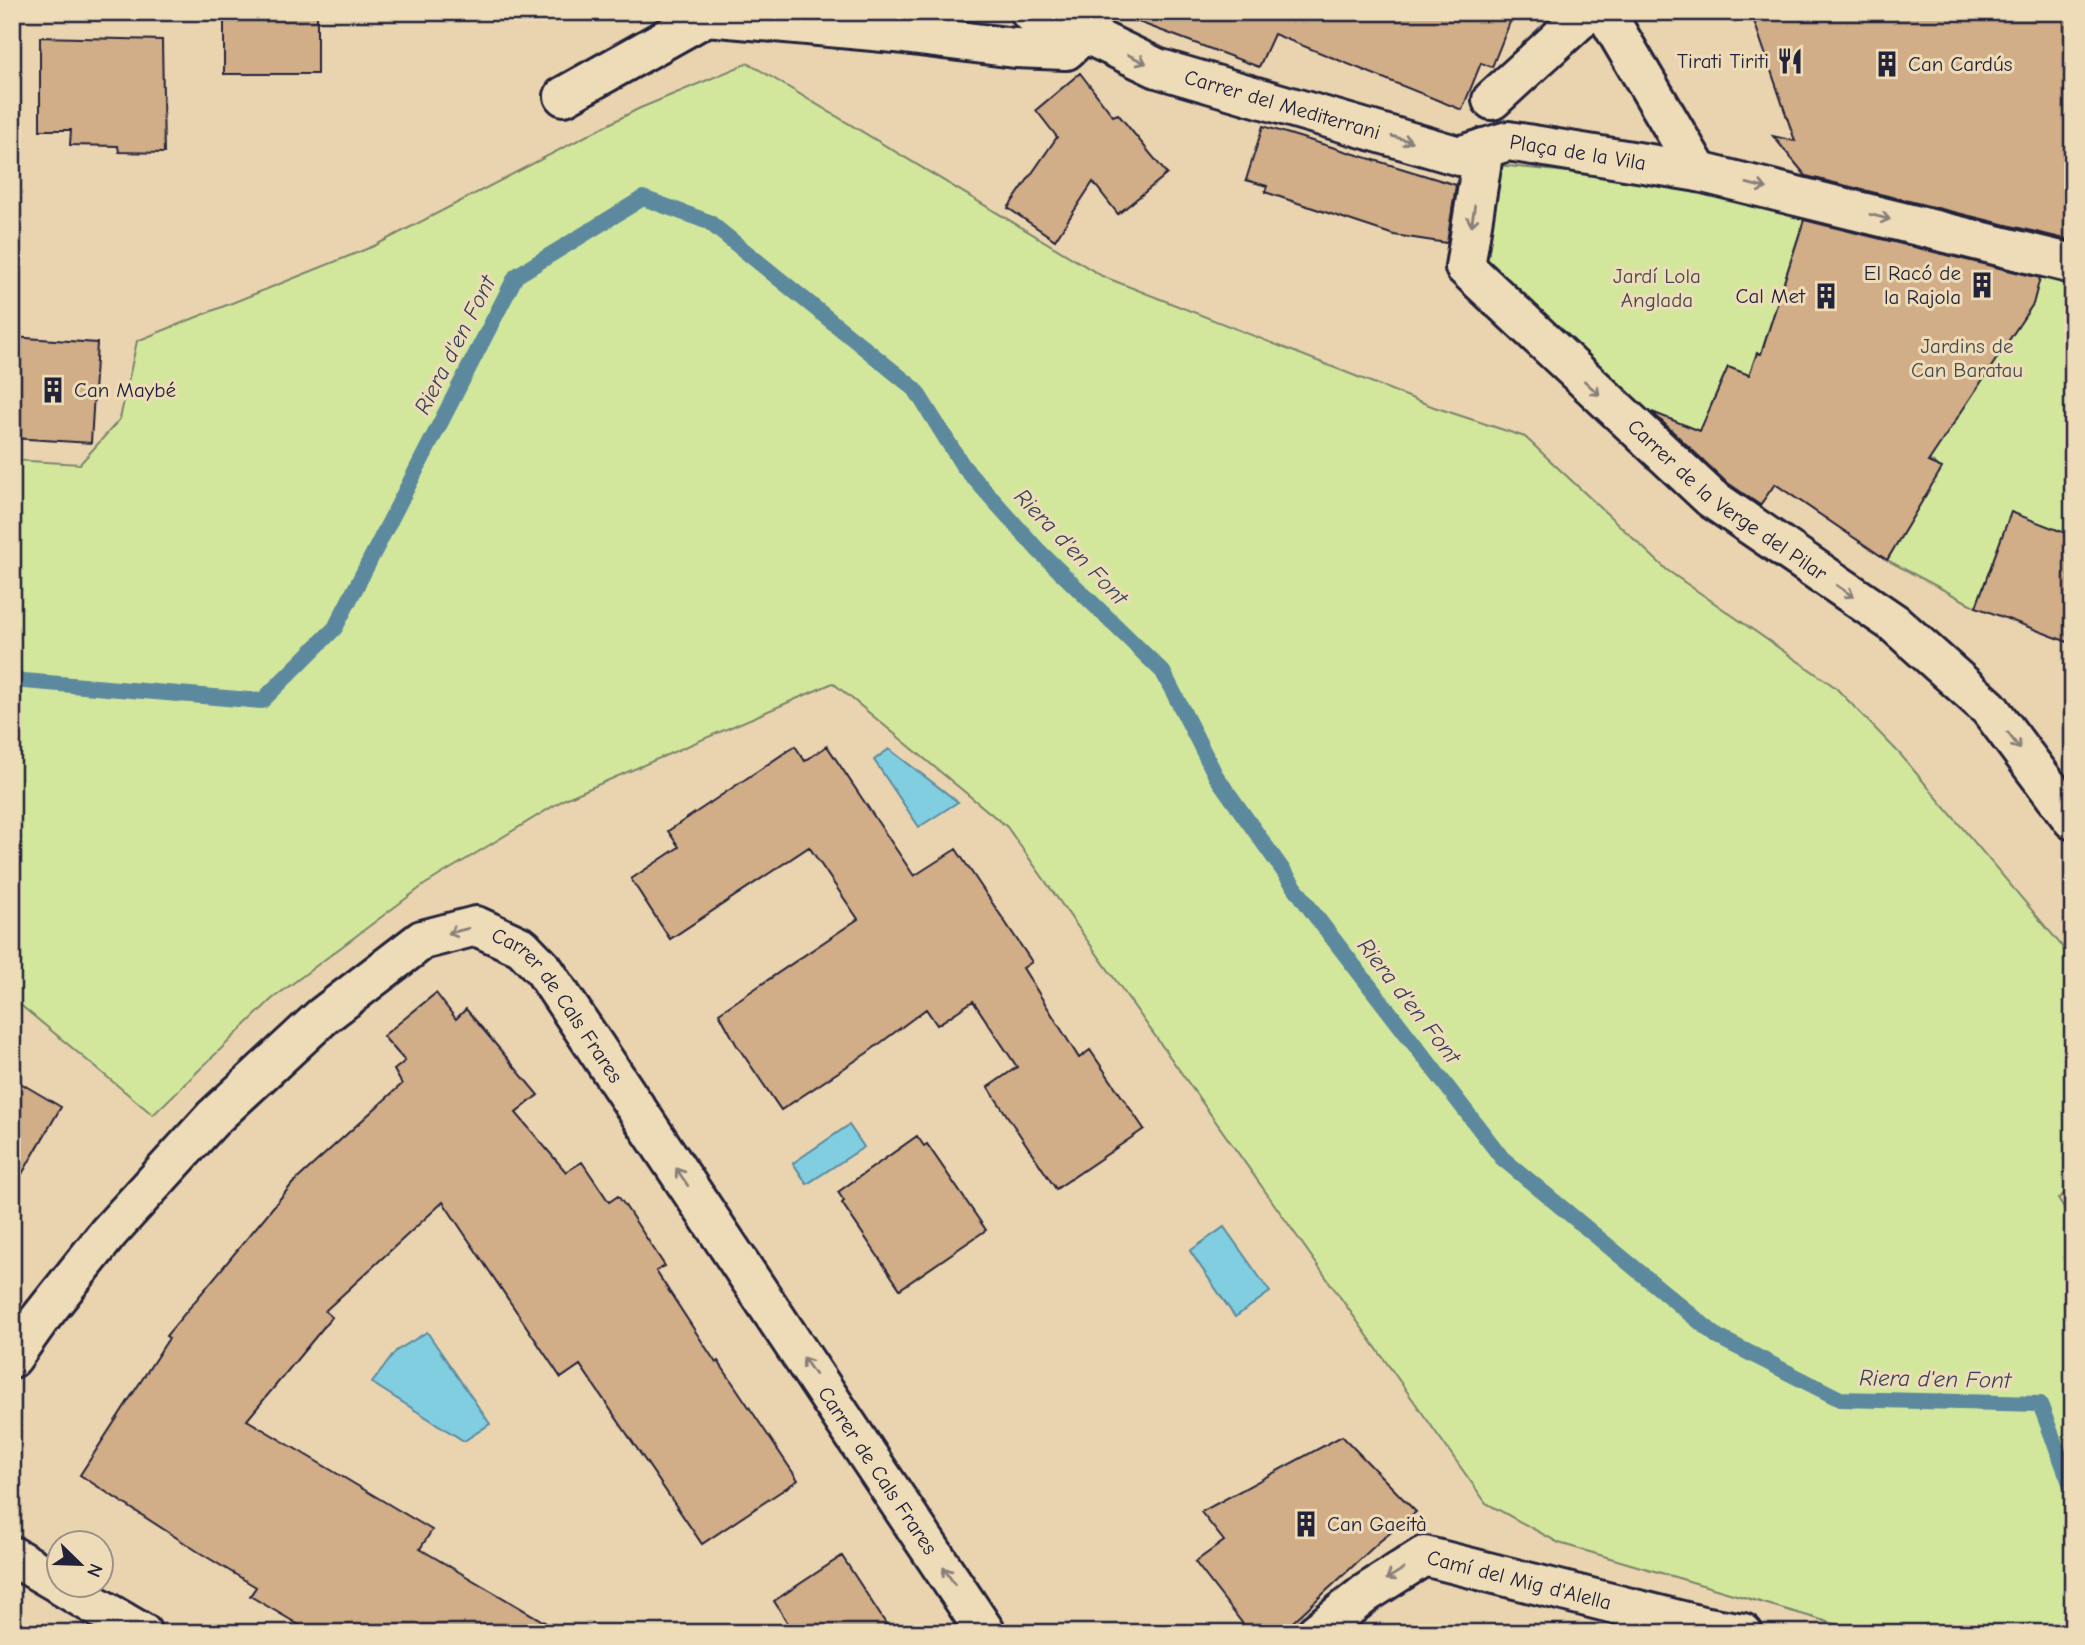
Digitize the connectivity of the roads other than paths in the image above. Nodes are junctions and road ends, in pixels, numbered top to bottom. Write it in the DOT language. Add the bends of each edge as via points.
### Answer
graph roads {
  1 [pos="1030,12"];
  2 [pos="1588,12"];
  3 [pos="1605,12"];
  4 [pos="1084,33"];
  5 [pos="564,96"];
  6 [pos="1488,122"];
  7 [pos="1699,172"];
  8 [pos="2073,264"];
  9 [pos="2073,820"];
  10 [pos="12,1358"];
  11 [pos="12,1556"];
  12 [pos="46,1576"];
  13 [pos="86,1600"];
  14 [pos="142,1633"];
  15 [pos="986,1633"];
  16 [pos="1316,1633"];
  17 [pos="1743,1633"];
  1 -- 4 [label="street, Carrer del Mediterrani"];
  2 -- 6 [label="street"];
  3 -- 7 [label="street"];
  4 -- 5 [label="street" via="1066,50 1015,48 706,16"];
  4 -- 6 [label="street, Carrer del Mediterrani, one-way" via="1157,68 1459,156"];
  6 -- 7 [label="street, Plaça de la Vila" via="1508,141"];
  6 -- 9 [label="street, Carrer de la Verge del Pilar, one-way" via="1465,267 1711,498 1894,624 1989,708"];
  7 -- 8 [label="street, Plaça de la Vila, one-way"];
  15 -- 10 [label="street, Carrer de Cals Frares, one-way" via="544,970 522,947 476,926 422,940 323,1016 212,1118 109,1232"];
  11 -- 12 [label="street"];
  13 -- 14 [label="street"];
  17 -- 16 [label="street, Camí del Mig d'Alella, one-way" via="1424,1556 1366,1593"];
}
